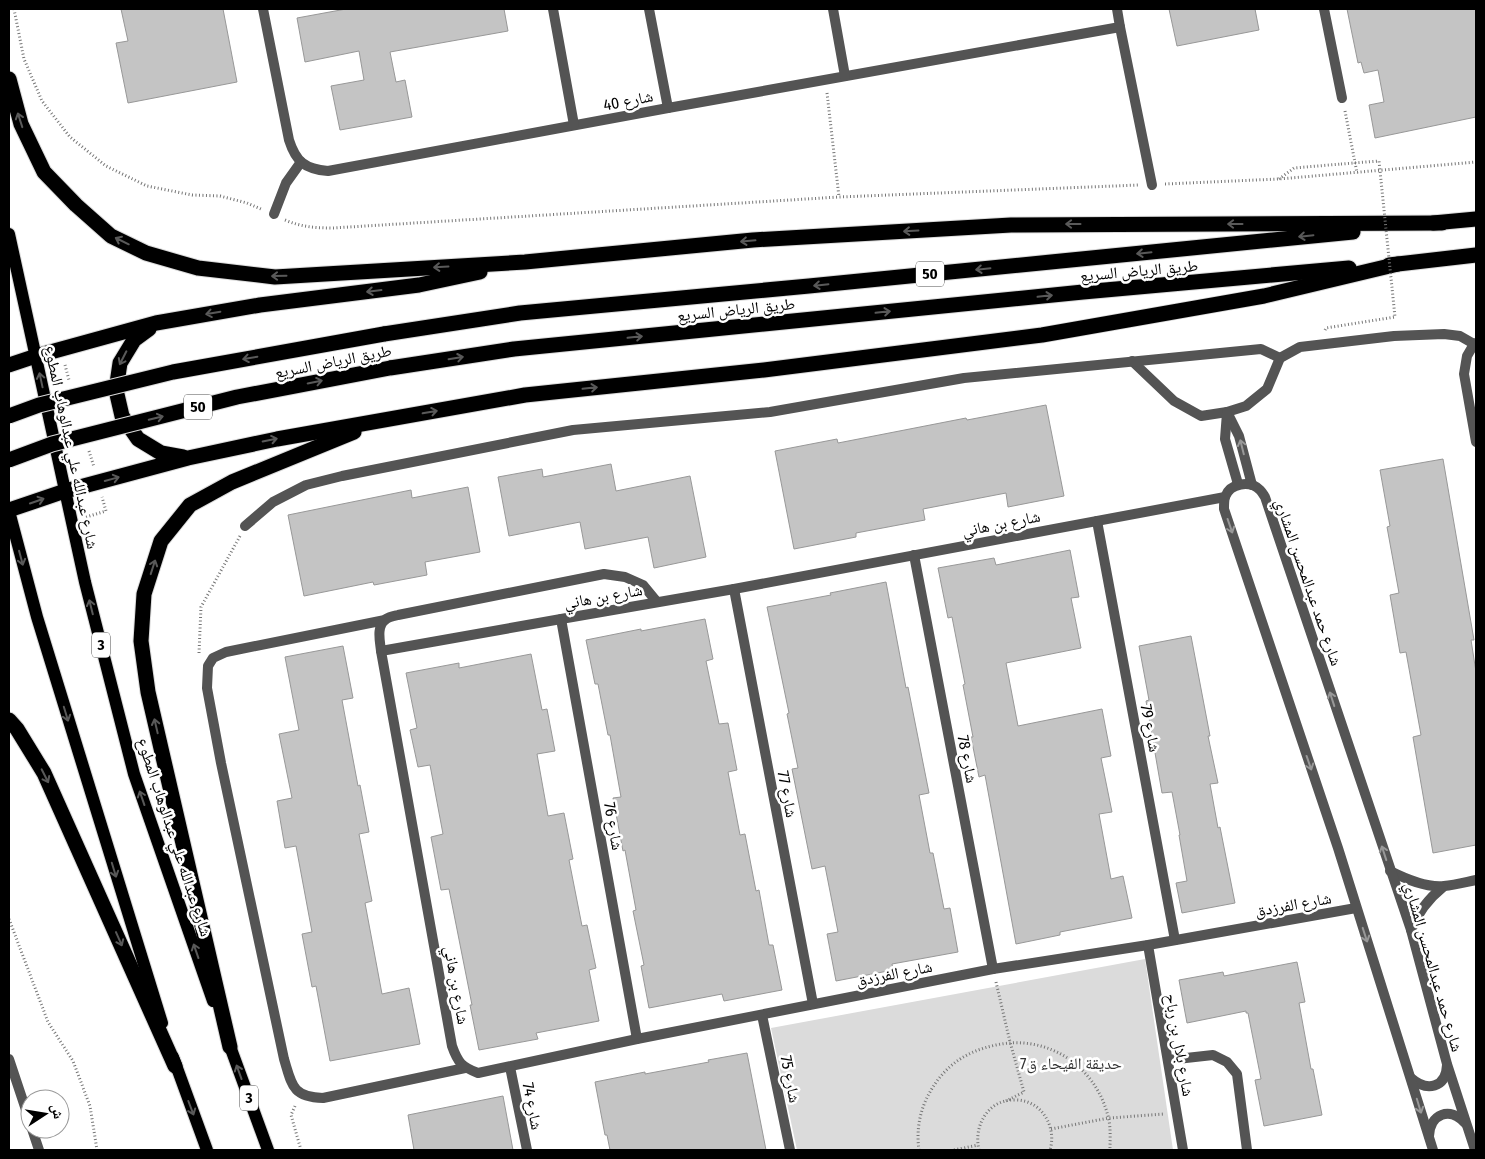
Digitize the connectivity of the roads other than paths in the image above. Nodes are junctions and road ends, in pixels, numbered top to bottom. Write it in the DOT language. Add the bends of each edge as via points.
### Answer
graph roads {
  1 [pos="264,9"];
  2 [pos="553,9"];
  3 [pos="649,9"];
  4 [pos="833,9"];
  5 [pos="1117,9"];
  6 [pos="1324,9"];
  7 [pos="1120,27"];
  8 [pos="845,76"];
  9 [pos="9,79"];
  10 [pos="1342,98"];
  11 [pos="668,108"];
  12 [pos="574,125"];
  13 [pos="301,162"];
  14 [pos="1152,185"];
  15 [pos="274,214"];
  16 [pos="1476,219"];
  17 [pos="1442,223"];
  18 [pos="9,234"];
  19 [pos="1476,255"];
  20 [pos="525,262"];
  21 [pos="1398,264"];
  22 [pos="156,323"];
  23 [pos="1475,344"];
  24 [pos="36,356"];
  25 [pos="1280,358"];
  26 [pos="1132,361"];
  27 [pos="9,366"];
  28 [pos="1227,412"];
  29 [pos="9,416"];
  30 [pos="382,421"];
  31 [pos="1476,442"];
  32 [pos="188,458"];
  33 [pos="9,460"];
  34 [pos="1238,484"];
  35 [pos="1252,484"];
  36 [pos="65,491"];
  37 [pos="1225,497"];
  38 [pos="9,511"];
  39 [pos="1097,520"];
  40 [pos="246,526"];
  41 [pos="914,555"];
  42 [pos="734,589"];
  43 [pos="657,602"];
  44 [pos="561,619"];
  45 [pos="385,620"];
  46 [pos="381,651"];
  47 [pos="9,720"];
  48 [pos="1390,871"];
  49 [pos="1476,880"];
  50 [pos="1443,887"];
  51 [pos="1356,908"];
  52 [pos="1410,930"];
  53 [pos="1175,940"];
  54 [pos="1148,946"];
  55 [pos="993,969"];
  56 [pos="813,1004"];
  57 [pos="762,1015"];
  58 [pos="637,1039"];
  59 [pos="230,1047"];
  60 [pos="9,1059"];
  61 [pos="1168,1060"];
  62 [pos="1447,1064"];
  63 [pos="175,1066"];
  64 [pos="510,1067"];
  65 [pos="465,1068"];
  66 [pos="1411,1078"];
  67 [pos="20,1092"];
  68 [pos="1466,1123"];
  69 [pos="1429,1137"];
  70 [pos="208,1150"];
  71 [pos="268,1150"];
  72 [pos="527,1150"];
  73 [pos="790,1150"];
  74 [pos="1183,1150"];
  75 [pos="1247,1150"];
  76 [pos="1433,1150"];
  77 [pos="1475,1150"];
  1 -- 13 [label="street" via="289,140"];
  2 -- 12 [label="street"];
  3 -- 11 [label="street"];
  4 -- 8 [label="street"];
  5 -- 7 [label="street"];
  6 -- 10 [label="street"];
  7 -- 8 [label="street, شارع 40"];
  7 -- 14 [label="street"];
  8 -- 11 [label="street, شارع 40"];
  20 -- 9 [label="highway, one-way" via="275,277 198,268 146,253 111,236 44,172 21,124"];
  11 -- 12 [label="street, شارع 40"];
  12 -- 13 [label="street, شارع 40" via="336,170 313,170"];
  13 -- 15 [label="street" via="286,183"];
  16 -- 17 [label="highway, طريق الرياض السريع / 50"];
  17 -- 20 [label="highway, one-way" via="1011,224 753,240"];
  17 -- 29 [label="highway, طريق الرياض السريع / 50, one-way, bridge" via="520,312 172,372 39,405"];
  18 -- 24 [label="main road, شارع عبدالله علي عبدالوهاب المطوع / 3"];
  19 -- 21 [label="highway, طريق الرياض السريع / 50"];
  20 -- 22 [label="highway, one-way" via="420,285 260,305"];
  30 -- 21 [label="highway, one-way" via="525,395 764,370 1042,335 1264,296"];
  33 -- 21 [label="highway, طريق الرياض السريع / 50, one-way, bridge" via="52,444 238,397 390,368 514,349"];
  22 -- 24 [label="highway"];
  22 -- 32 [label="highway, one-way" via="134,340 120,363 116,390 122,416 138,439 161,453"];
  23 -- 25 [label="street" via="1460,336 1444,334 1394,336 1300,347"];
  23 -- 31 [label="street" via="1467,356 1464,374"];
  24 -- 27 [label="highway"];
  36 -- 24 [label="main road, شارع عبدالله علي عبدالوهاب المطوع / 3, one-way"];
  25 -- 26 [label="street" via="1261,350"];
  25 -- 28 [label="street" via="1267,389 1246,406"];
  26 -- 28 [label="street" via="1174,401 1201,416"];
  26 -- 40 [label="street" via="964,378 770,412 573,430 306,485 273,502"];
  28 -- 34 [label="street" via="1225,439"];
  35 -- 28 [label="street, one-way" via="1239,436"];
  32 -- 30 [label="highway, one-way"];
  59 -- 30 [label="highway, one-way" via="148,692 141,641 144,594 161,541 190,505 232,482"];
  36 -- 32 [label="highway, one-way"];
  34 -- 35 [label="street"];
  34 -- 37 [label="street"];
  48 -- 35 [label="street, شارع حمد عبدالمحسن المشاري, one-way" via="1265,497"];
  38 -- 36 [label="highway, one-way"];
  59 -- 36 [label="main road, شارع عبدالله علي عبدالوهاب المطوع / 3, one-way" via="134,774"];
  37 -- 39 [label="street, شارع بن هاني"];
  37 -- 51 [label="street, one-way" via="1224,509"];
  38 -- 63 [label="main road, one-way" via="37,617"];
  39 -- 41 [label="street, شارع بن هاني"];
  39 -- 53 [label="street, شارع 79"];
  41 -- 42 [label="street, شارع بن هاني"];
  41 -- 55 [label="street, شارع 78"];
  42 -- 43 [label="street, شارع بن هاني"];
  42 -- 56 [label="street, شارع 77"];
  43 -- 44 [label="street, شارع بن هاني"];
  43 -- 45 [label="street" via="643,585 625,577 604,574"];
  44 -- 46 [label="street, شارع بن هاني"];
  44 -- 58 [label="street, شارع 76"];
  45 -- 46 [label="street" via="381,626"];
  45 -- 65 [label="street, شارع الفرزدق" via="226,652 213,658 208,666 207,688 282,1049 292,1083 300,1094 323,1098"];
  46 -- 65 [label="street, شارع بن هاني" via="452,1046"];
  47 -- 63 [label="highway, one-way" via="44,773"];
  48 -- 50 [label="street" via="1415,882"];
  48 -- 52 [label="street, شارع حمد عبدالمحسن المشاري"];
  49 -- 50 [label="street"];
  50 -- 52 [label="street" via="1423,906"];
  51 -- 53 [label="street, شارع الفرزدق"];
  51 -- 66 [label="street, one-way"];
  52 -- 62 [label="street, شارع حمد عبدالمحسن المشاري"];
  53 -- 54 [label="street, شارع الفرزدق"];
  54 -- 55 [label="street, شارع الفرزدق"];
  54 -- 61 [label="street, شارع بلال بن رباح"];
  55 -- 56 [label="street, شارع الفرزدق"];
  56 -- 57 [label="street, شارع الفرزدق"];
  57 -- 58 [label="street, شارع الفرزدق"];
  57 -- 73 [label="street, شارع 75"];
  58 -- 64 [label="street, شارع الفرزدق"];
  71 -- 59 [label="main road, شارع عبدالله علي عبدالوهاب المطوع / 3, one-way"];
  60 -- 67 [label="street"];
  61 -- 74 [label="street, شارع بلال بن رباح"];
  61 -- 75 [label="street" via="1213,1055 1228,1062 1237,1074"];
  62 -- 66 [label="street" via="1442,1080 1435,1085 1426,1087"];
  62 -- 68 [label="street, شارع حمد عبدالمحسن المشاري"];
  63 -- 70 [label="main road, one-way"];
  64 -- 65 [label="street, شارع الفرزدق" via="478,1073"];
  64 -- 72 [label="street, شارع 74"];
  66 -- 69 [label="street, one-way"];
  68 -- 69 [label="street" via="1451,1114 1442,1115 1429,1128"];
  68 -- 77 [label="street, شارع حمد عبدالمحسن المشاري"];
  69 -- 76 [label="street"];
}
